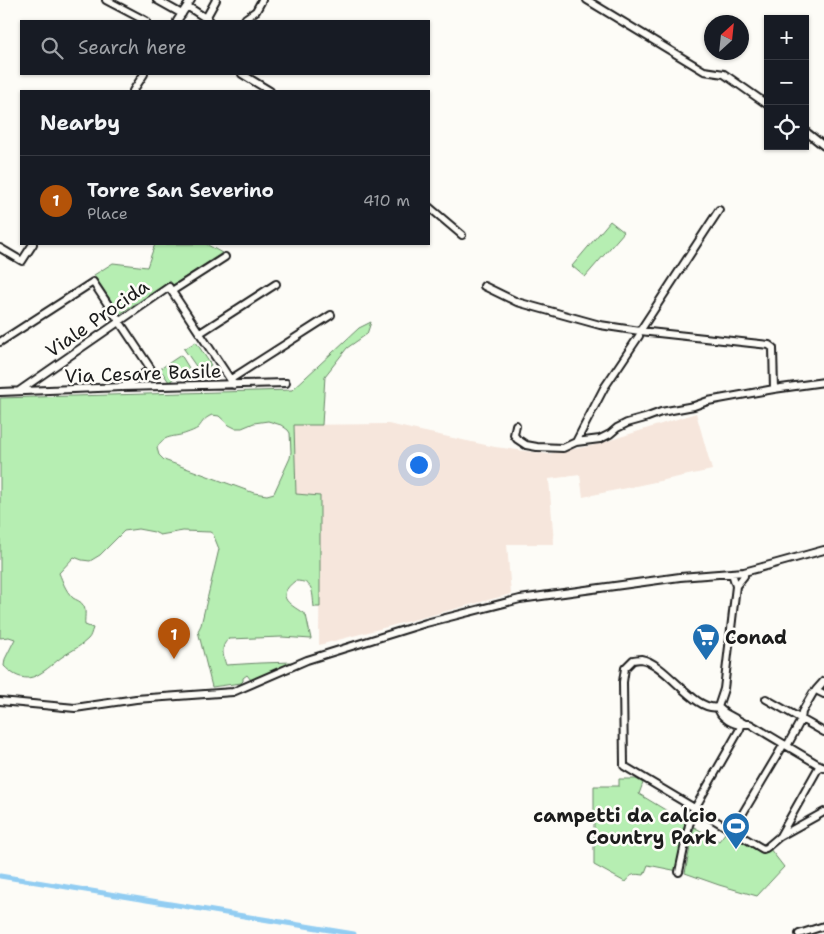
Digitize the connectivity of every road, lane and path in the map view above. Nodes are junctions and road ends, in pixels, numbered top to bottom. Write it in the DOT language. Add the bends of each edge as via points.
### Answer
graph roads {
  1 [pos="106,0"];
  2 [pos="157,0"];
  3 [pos="216,0"];
  4 [pos="262,0"];
  5 [pos="587,0"];
  6 [pos="189,3"];
  7 [pos="182,14"];
  8 [pos="208,19"];
  9 [pos="144,20"];
  10 [pos="178,20"];
  11 [pos="245,20"];
  12 [pos="143,75"];
  13 [pos="244,75"];
  14 [pos="134,90"];
  15 [pos="268,90"];
  16 [pos="764,102"];
  17 [pos="809,135"];
  18 [pos="824,146"];
  19 [pos="430,208"];
  20 [pos="719,210"];
  21 [pos="462,235"];
  22 [pos="32,245"];
  23 [pos="0,248"];
  24 [pos="225,257"];
  25 [pos="276,284"];
  26 [pos="484,286"];
  27 [pos="172,291"];
  28 [pos="331,314"];
  29 [pos="119,321"];
  30 [pos="200,334"];
  31 [pos="640,334"];
  32 [pos="0,342"];
  33 [pos="232,382"];
  34 [pos="824,382"];
  35 [pos="286,383"];
  36 [pos="122,387"];
  37 [pos="774,389"];
  38 [pos="19,391"];
  39 [pos="0,392"];
  40 [pos="516,426"];
  41 [pos="576,442"];
  42 [pos="824,550"];
  43 [pos="744,572"];
  44 [pos="732,573"];
  45 [pos="736,586"];
  46 [pos="824,680"];
  47 [pos="813,693"];
  48 [pos="824,694"];
  49 [pos="766,699"];
  50 [pos="0,702"];
  51 [pos="718,707"];
  52 [pos="801,720"];
  53 [pos="743,725"];
  54 [pos="824,732"];
  55 [pos="785,745"];
  56 [pos="822,766"];
  57 [pos="694,808"];
  58 [pos="824,812"];
  59 [pos="728,828"];
  60 [pos="779,837"];
  61 [pos="679,872"];
  62 [pos="824,926"];
  63 [pos="799,934"];
  1 -- 9 [label="street"];
  2 -- 7 [label="street"];
  3 -- 8 [label="street"];
  4 -- 11 [label="street" via="256,11"];
  5 -- 16 [label="street" via="704,71 724,74"];
  6 -- 7 [label="street"];
  6 -- 8 [label="street"];
  7 -- 10 [label="street"];
  12 -- 14 [label="street"];
  13 -- 15 [label="street"];
  17 -- 18 [label="street"];
  19 -- 21 [label="street"];
  20 -- 31 [label="street"];
  22 -- 23 [label="street" via="22,262"];
  24 -- 27 [label="street"];
  25 -- 30 [label="street"];
  26 -- 31 [label="street" via="524,304"];
  27 -- 29 [label="street, Viale Procida" via="169,287"];
  27 -- 30 [label="street, Viale Procida"];
  28 -- 33 [label="street"];
  29 -- 32 [label="street" via="93,282"];
  29 -- 36 [label="street" via="151,369"];
  29 -- 38 [label="street, Viale Procida"];
  30 -- 33 [label="street, Viale Procida"];
  31 -- 37 [label="street" via="769,345 772,348"];
  31 -- 41 [label="street" via="604,388"];
  33 -- 35 [label="street, Via Cesare Basile"];
  33 -- 36 [label="street, Via Cesare Basile"];
  34 -- 37 [label="street"];
  36 -- 38 [label="street, Via Cesare Basile"];
  37 -- 41 [label="street" via="661,412 627,423 600,439"];
  38 -- 39 [label="street, Via Cesare Basile"];
  40 -- 41 [label="street" via="514,434 517,439 537,448 563,448"];
  42 -- 43 [label="street"];
  43 -- 44 [label="street"];
  43 -- 45 [label="street"];
  44 -- 45 [label="street"];
  44 -- 50 [label="street" via="520,599 426,623 307,660 233,692 136,699 75,708"];
  45 -- 51 [label="street" via="724,689"];
  46 -- 48 [label="street" via="816,690"];
  47 -- 52 [label="street"];
  49 -- 52 [label="street"];
  51 -- 53 [label="street"];
  51 -- 57 [label="street" via="708,707 692,698 651,663 633,660 625,668 624,766"];
  52 -- 54 [label="street"];
  52 -- 55 [label="street"];
  53 -- 55 [label="street" via="750,724"];
  53 -- 57 [label="street"];
  55 -- 56 [label="street"];
  55 -- 59 [label="street" via="737,823"];
  56 -- 60 [label="street"];
  57 -- 59 [label="street"];
  57 -- 61 [label="street"];
  58 -- 60 [label="street"];
  59 -- 60 [label="street" via="763,848"];
  62 -- 63 [label="street"];
}
